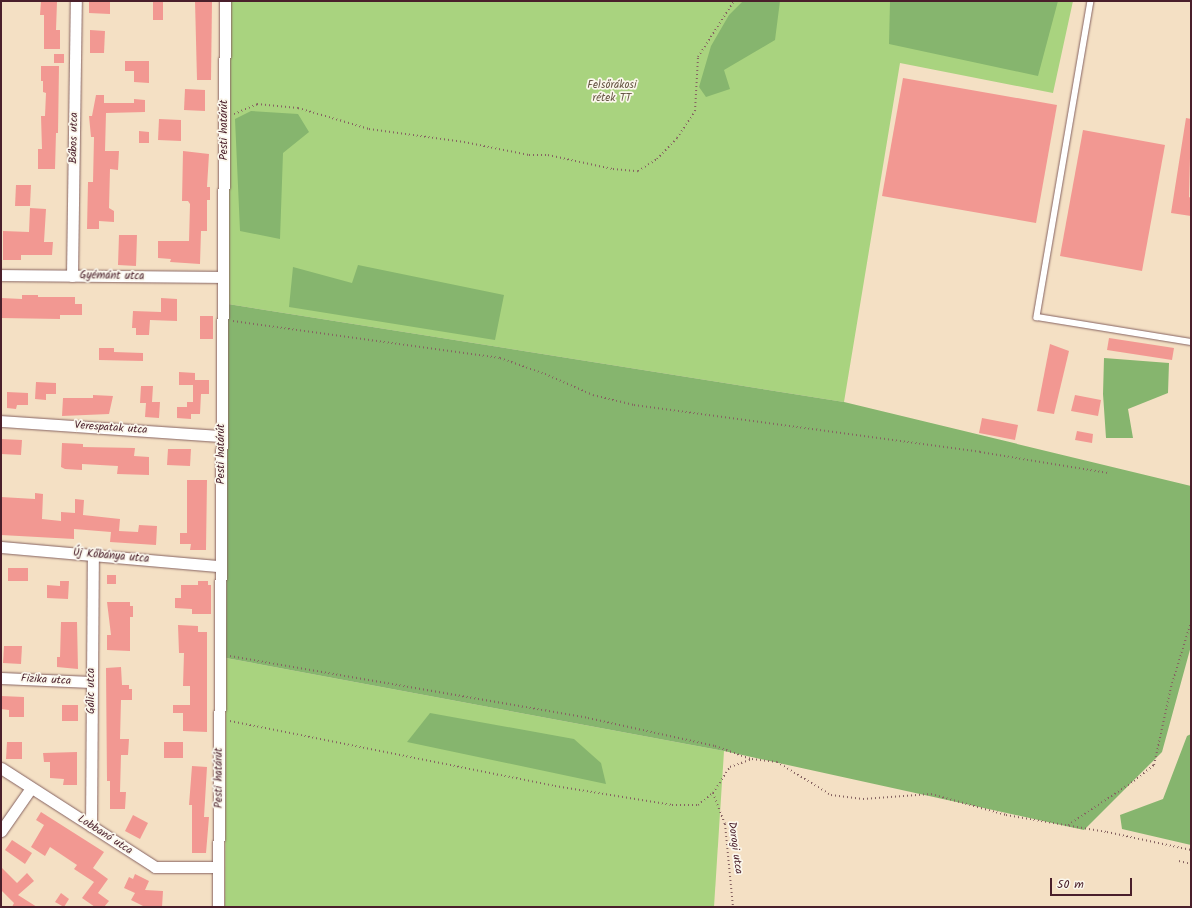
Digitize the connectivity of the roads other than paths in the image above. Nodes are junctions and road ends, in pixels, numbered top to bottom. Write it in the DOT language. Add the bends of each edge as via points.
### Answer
graph roads {
  1 [pos="76,1"];
  2 [pos="225,1"];
  3 [pos="1091,1"];
  4 [pos="1,275"];
  5 [pos="72,276"];
  6 [pos="223,277"];
  7 [pos="1191,342"];
  8 [pos="1,421"];
  9 [pos="222,436"];
  10 [pos="1,547"];
  11 [pos="93,555"];
  12 [pos="220,566"];
  13 [pos="1,678"];
  14 [pos="91,682"];
  15 [pos="1,768"];
  16 [pos="31,788"];
  17 [pos="91,826"];
  18 [pos="1,831"];
  19 [pos="218,867"];
  20 [pos="218,907"];
  1 -- 5 [label="street, Bábos utca"];
  2 -- 6 [label="street, Pesti határút"];
  3 -- 7 [label="lane" via="1036,317"];
  4 -- 5 [label="street, Gyémánt utca"];
  5 -- 6 [label="street, Gyémánt utca"];
  6 -- 9 [label="street, Pesti határút"];
  8 -- 9 [label="street, Verespatak utca"];
  9 -- 12 [label="street, Pesti határút"];
  10 -- 11 [label="street, Új Kőbánya utca"];
  11 -- 12 [label="street, Új Kőbánya utca"];
  11 -- 14 [label="street, Gálic utca"];
  12 -- 19 [label="street, Pesti határút"];
  13 -- 14 [label="street, Fizika utca"];
  14 -- 17 [label="street, Gálic utca"];
  15 -- 16 [label="street, Lobbanó utca"];
  16 -- 17 [label="street, Lobbanó utca"];
  16 -- 18 [label="street"];
  17 -- 19 [label="street, Lobbanó utca" via="155,867"];
  19 -- 20 [label="street, Pesti határút"];
}
